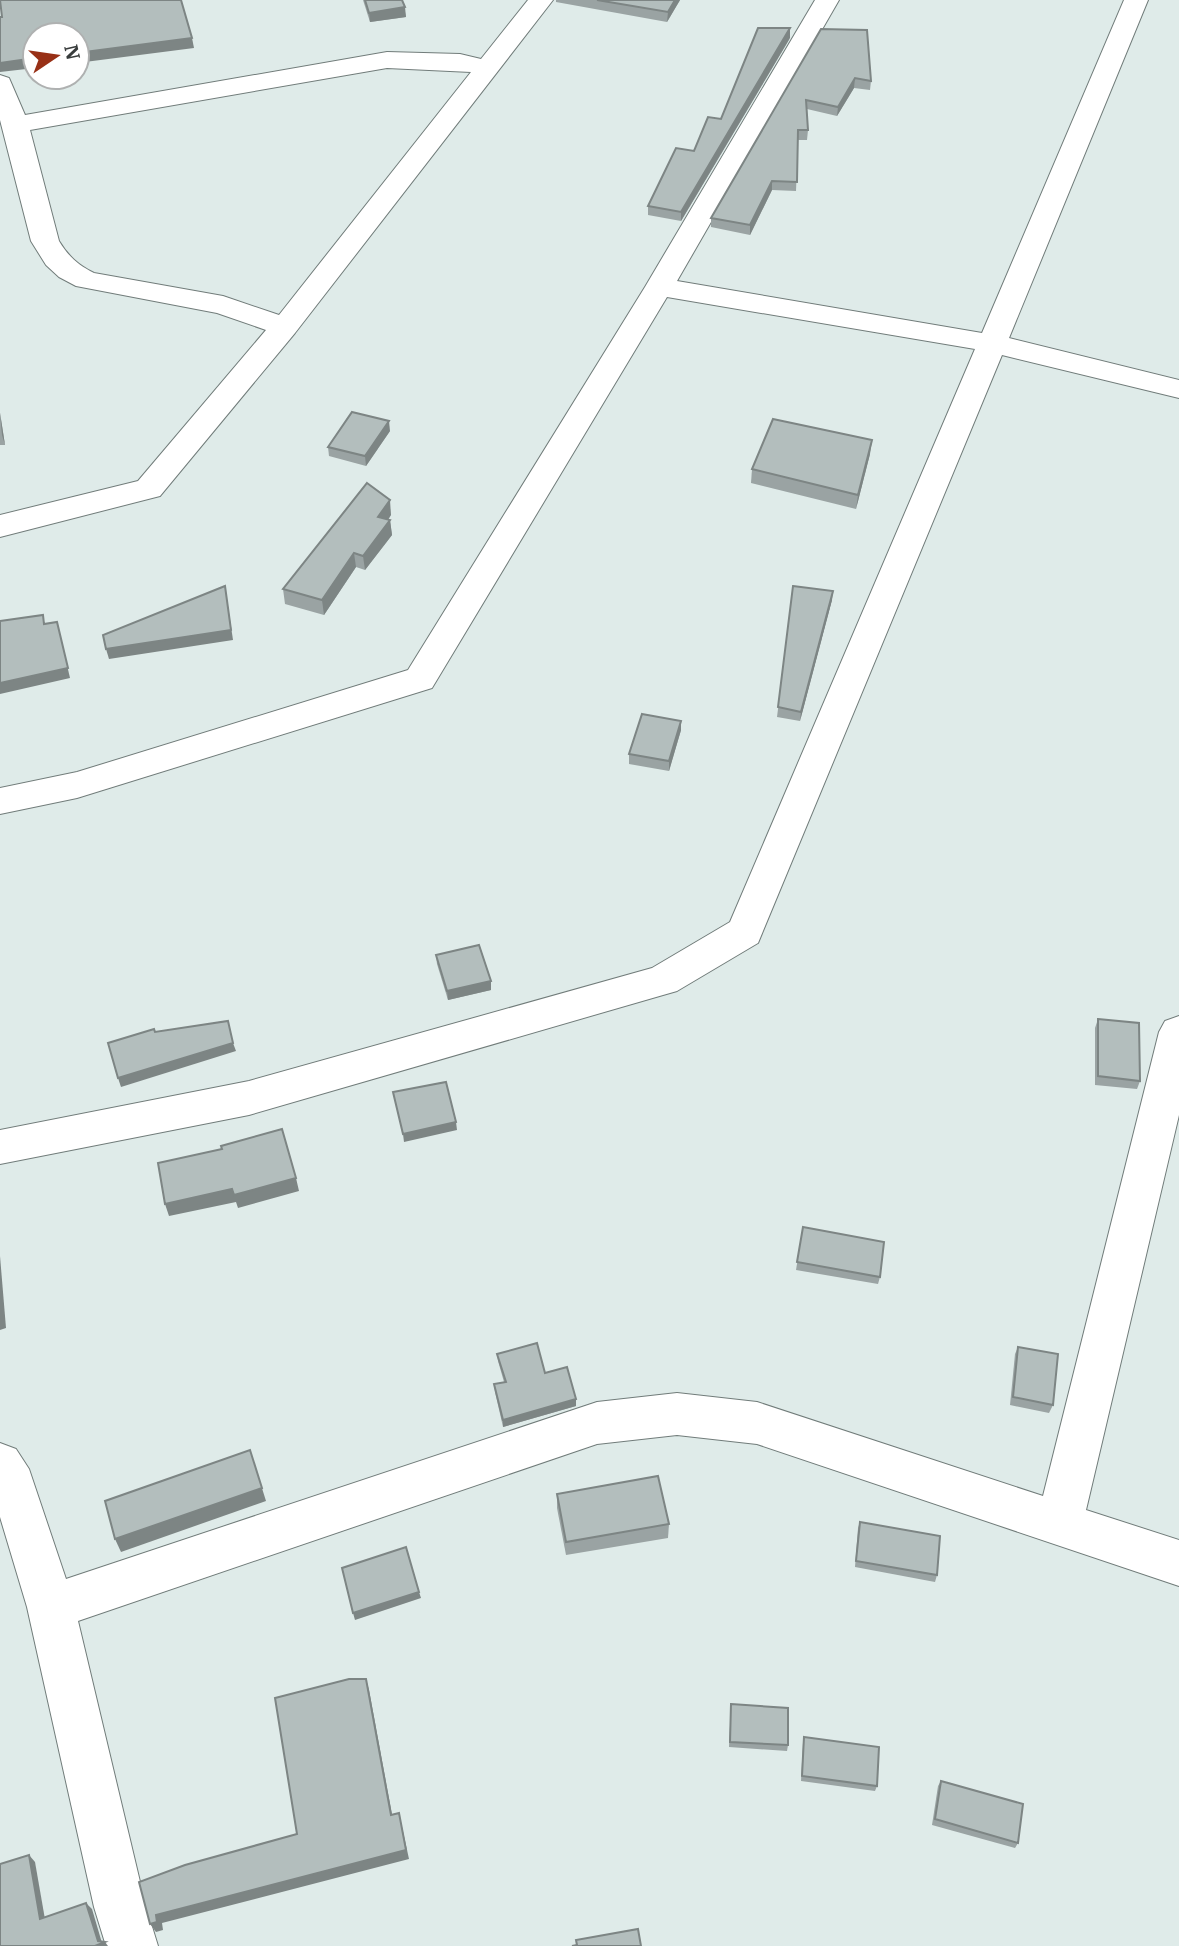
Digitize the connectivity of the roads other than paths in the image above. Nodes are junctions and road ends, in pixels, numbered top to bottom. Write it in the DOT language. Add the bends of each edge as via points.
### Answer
graph roads {
  1 [pos="541,0"];
  2 [pos="827,0"];
  3 [pos="1136,0"];
  4 [pos="489,69"];
  5 [pos="0,83"];
  6 [pos="15,125"];
  7 [pos="659,287"];
  8 [pos="285,327"];
  9 [pos="990,343"];
  10 [pos="1179,389"];
  11 [pos="0,526"];
  12 [pos="0,801"];
  13 [pos="1179,1032"];
  14 [pos="0,1147"];
  15 [pos="0,1464"];
  16 [pos="1059,1525"];
  17 [pos="1179,1563"];
  18 [pos="51,1607"];
  19 [pos="132,1946"];
  1 -- 4 [label="street"];
  2 -- 7 [label="street"];
  3 -- 9 [label="street"];
  4 -- 6 [label="street" via="460,62 387,60"];
  4 -- 8 [label="street"];
  5 -- 6 [label="street"];
  6 -- 8 [label="street" via="45,241 69,271 86,280 223,304"];
  7 -- 9 [label="street"];
  7 -- 12 [label="street" via="419,679 77,785"];
  8 -- 11 [label="street" via="149,489"];
  9 -- 10 [label="street"];
  9 -- 14 [label="street" via="745,932 650,984 249,1098"];
  13 -- 16 [label="street"];
  15 -- 18 [label="street" via="13,1484"];
  16 -- 17 [label="street"];
  16 -- 18 [label="street" via="757,1423 677,1414 597,1423"];
  18 -- 19 [label="street"];
}
